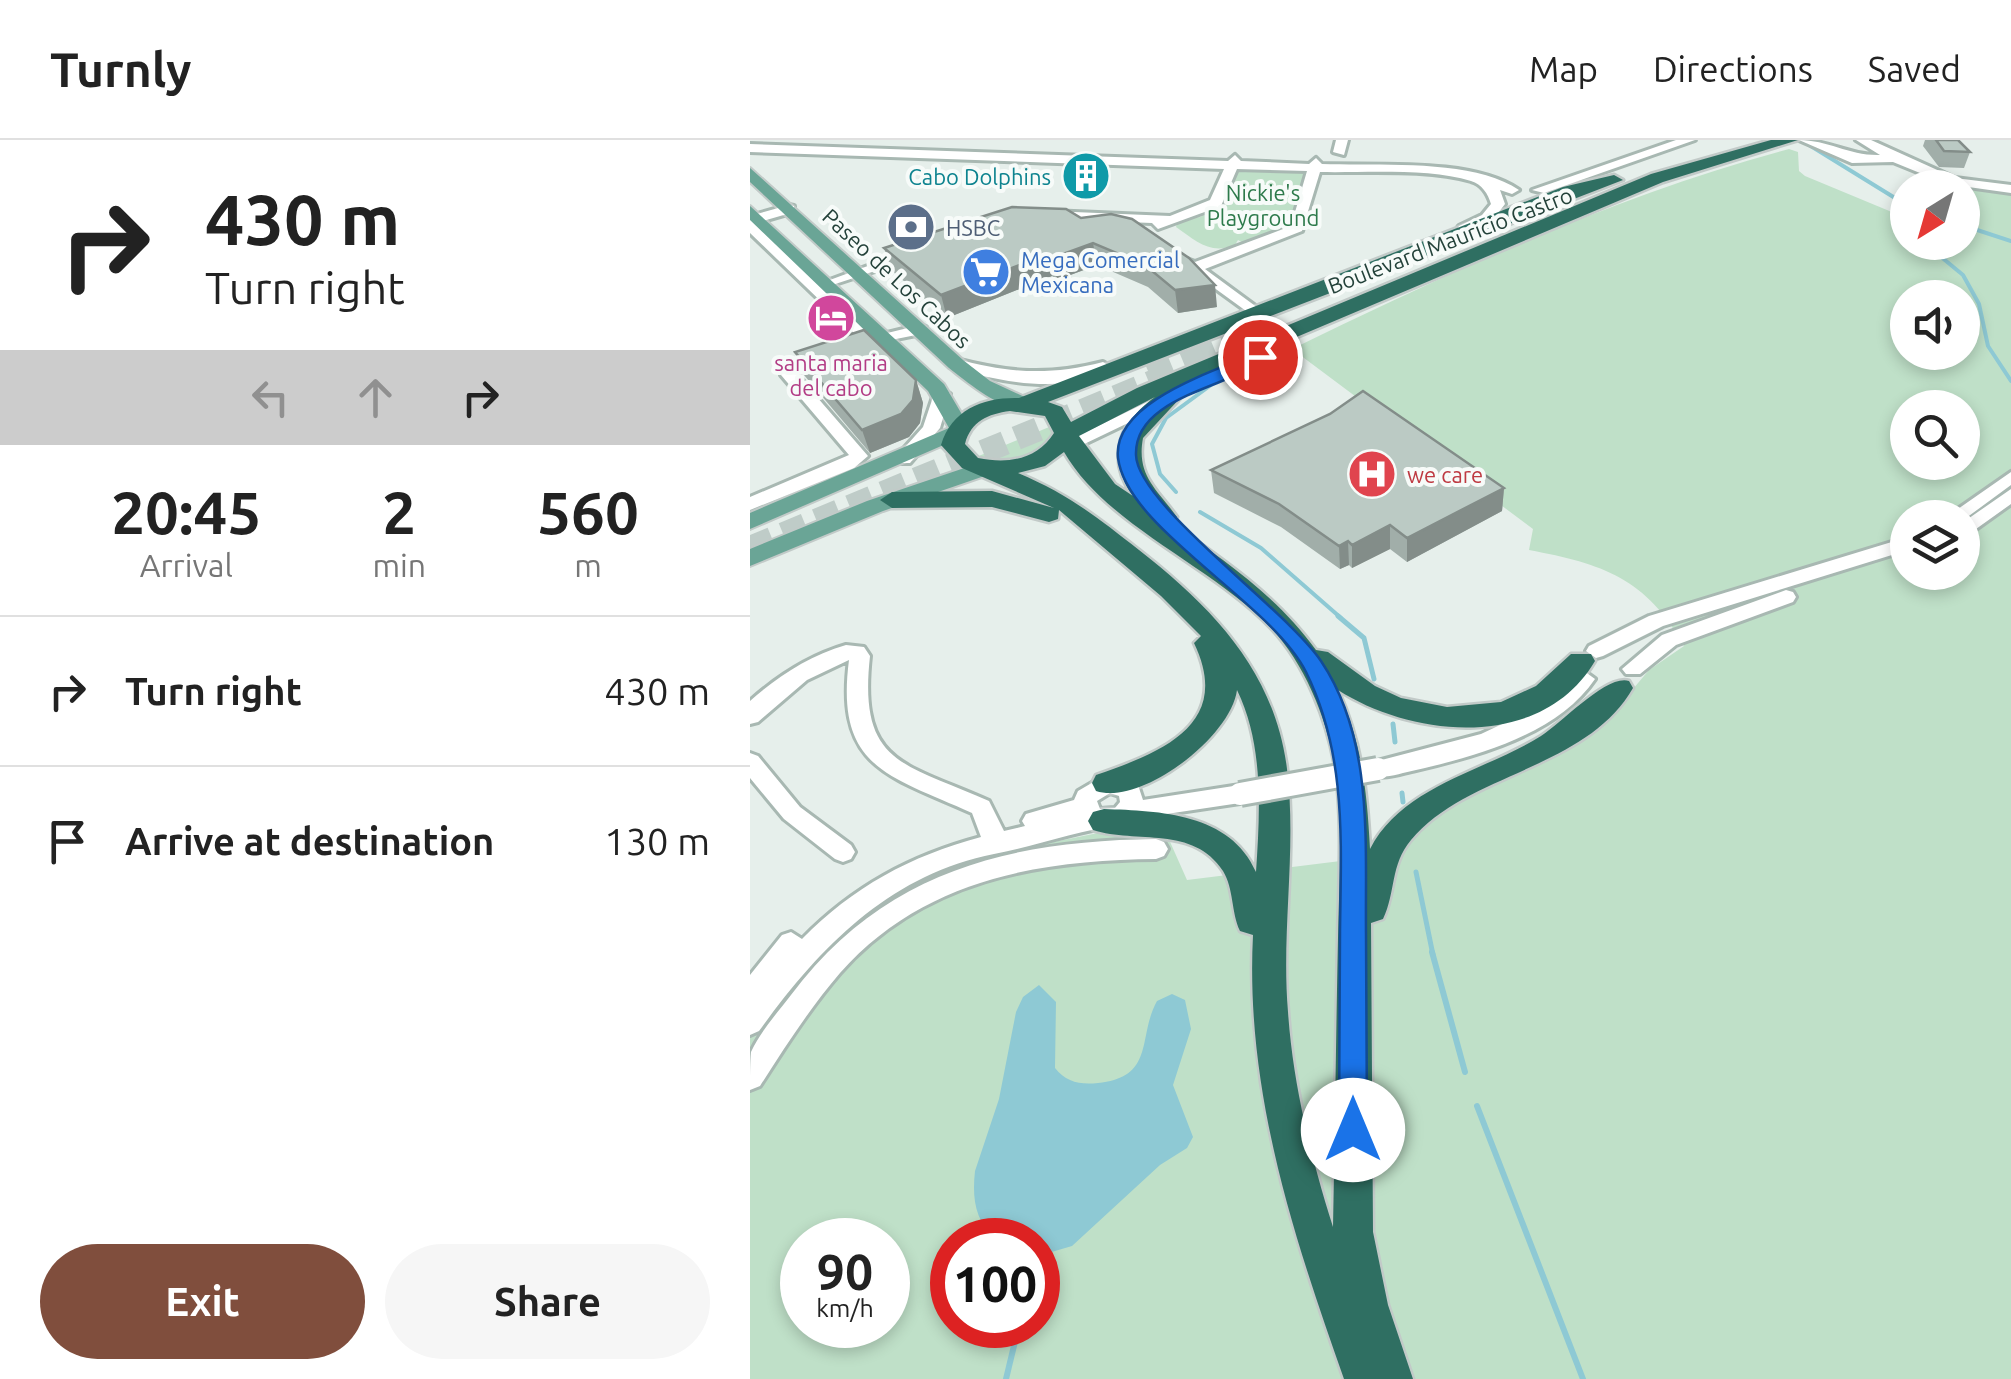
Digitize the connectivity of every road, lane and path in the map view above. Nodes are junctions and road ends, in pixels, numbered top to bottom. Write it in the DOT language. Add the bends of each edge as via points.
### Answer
graph roads {
  1 [pos="781,140"];
  2 [pos="1746,140"];
  3 [pos="1790,140"];
  4 [pos="1805,140"];
  5 [pos="1862,140"];
  6 [pos="1697,144"];
  7 [pos="750,148"];
  8 [pos="1078,156"];
  9 [pos="1894,158"];
  10 [pos="1234,162"];
  11 [pos="1315,165"];
  12 [pos="750,173"];
  13 [pos="1479,178"];
  14 [pos="1518,187"];
  15 [pos="2011,190"];
  16 [pos="1604,192"];
  17 [pos="784,204"];
  18 [pos="751,216"];
  19 [pos="1034,218"];
  20 [pos="1096,220"];
  21 [pos="1171,220"];
  22 [pos="1140,231"];
  23 [pos="1461,236"];
  24 [pos="929,246"];
  25 [pos="1162,246"];
  26 [pos="1402,254"];
  27 [pos="1178,257"];
  28 [pos="1194,268"];
  29 [pos="857,270"];
  30 [pos="823,281"];
  31 [pos="1261,323"];
  32 [pos="920,330"];
  33 [pos="864,336"];
  34 [pos="887,339"];
  35 [pos="956,364"];
  36 [pos="1122,366"];
  37 [pos="942,394"];
  38 [pos="1159,394"];
  39 [pos="1024,404"];
  40 [pos="957,430"];
  41 [pos="1069,438"];
  42 [pos="904,459"];
  43 [pos="988,468"];
  44 [pos="2011,477"];
  45 [pos="854,480"];
  46 [pos="2011,494"];
  47 [pos="1979,500"];
  48 [pos="884,503"];
  49 [pos="750,504"];
  50 [pos="1980,519"];
  51 [pos="750,522"];
  52 [pos="1100,530"];
  53 [pos="1890,550"];
  54 [pos="750,558"];
  55 [pos="1209,562"];
  56 [pos="1890,565"];
  57 [pos="1166,583"];
  58 [pos="1744,603"];
  59 [pos="1289,632"];
  60 [pos="1603,673"];
  61 [pos="750,716"];
  62 [pos="750,762"];
  63 [pos="1115,785"];
  64 [pos="1177,802"];
  65 [pos="1103,814"];
  66 [pos="993,838"];
  67 [pos="1156,849"];
  68 [pos="843,852"];
  69 [pos="928,867"];
  70 [pos="761,983"];
  71 [pos="750,1023"];
  72 [pos="750,1077"];
  73 [pos="1358,1379"];
  74 [pos="1366,1379"];
  75 [pos="1395,1379"];
  1 -- 8 [label="street"];
  2 -- 6 [label="highway, Boulevard Mauricio Castro"];
  3 -- 16 [label="highway, Boulevard Mauricio Castro"];
  4 -- 9 [label="street" via="1857,160"];
  5 -- 9 [label="street"];
  6 -- 14 [label="street" via="1527,197"];
  6 -- 16 [label="highway, Boulevard Mauricio Castro"];
  7 -- 8 [label="street"];
  8 -- 10 [label="street"];
  9 -- 15 [label="street" via="1950,184"];
  10 -- 11 [label="street"];
  10 -- 21 [label="street" via="1219,201"];
  11 -- 13 [label="street"];
  11 -- 14 [label="street" via="1465,168"];
  11 -- 28 [label="street" via="1297,228"];
  12 -- 17 [label="main road, Paseo de Los Cabos"];
  13 -- 14 [label="street"];
  13 -- 26 [label="street" via="1498,204 1487,218"];
  16 -- 23 [label="highway, Boulevard Mauricio Castro" via="1569,191"];
  16 -- 31 [label="highway, Boulevard Mauricio Castro"];
  16 -- 38 [label="highway, Boulevard Mauricio Castro" via="1401,296"];
  17 -- 18 [label="street"];
  17 -- 29 [label="main road, Paseo de Los Cabos"];
  18 -- 30 [label="main road, Paseo de Los Cabos"];
  18 -- 33 [label="street"];
  19 -- 20 [label="street"];
  20 -- 21 [label="street"];
  20 -- 22 [label="street"];
  21 -- 22 [label="street"];
  22 -- 25 [label="street"];
  23 -- 26 [label="highway"];
  23 -- 36 [label="highway, Boulevard Mauricio Castro"];
  24 -- 29 [label="street"];
  26 -- 31 [label="street"];
  27 -- 28 [label="street"];
  28 -- 31 [label="street"];
  29 -- 30 [label="street"];
  29 -- 32 [label="main road, Paseo de Los Cabos"];
  30 -- 34 [label="main road, Paseo de Los Cabos"];
  31 -- 35 [label="street" via="1058,380 1022,381"];
  32 -- 34 [label="street"];
  32 -- 35 [label="main road, Paseo de Los Cabos"];
  34 -- 37 [label="main road, Paseo de Los Cabos"];
  34 -- 49 [label="street" via="790,370 859,456"];
  35 -- 39 [label="main road, Paseo de Los Cabos"];
  36 -- 38 [label="highway" via="1122,385"];
  36 -- 39 [label="highway, Boulevard Mauricio Castro"];
  37 -- 40 [label="main road, Paseo de Los Cabos"];
  37 -- 42 [label="street" via="931,428"];
  38 -- 41 [label="highway"];
  38 -- 55 [label="highway" via="1128,441 1129,468 1151,504"];
  39 -- 40 [label="highway, Boulevard Mauricio Castro" via="986,410"];
  39 -- 41 [label="highway" via="1054,412"];
  40 -- 42 [label="main road"];
  40 -- 43 [label="highway" via="958,455"];
  41 -- 43 [label="highway" via="1040,459"];
  41 -- 55 [label="highway" via="1106,489"];
  42 -- 45 [label="main road"];
  43 -- 48 [label="main road"];
  43 -- 52 [label="highway" via="1053,496"];
  44 -- 47 [label="street"];
  45 -- 48 [label="main road" via="880,490"];
  45 -- 51 [label="main road"];
  46 -- 50 [label="street"];
  48 -- 52 [label="highway" via="949,496 1006,501"];
  48 -- 54 [label="main road"];
  52 -- 57 [label="highway"];
  53 -- 58 [label="street"];
  55 -- 59 [label="highway"];
  56 -- 58 [label="street"];
  57 -- 63 [label="highway" via="1216,654 1221,700 1188,746"];
  57 -- 74 [label="highway" via="1228,647 1264,725 1273,795 1267,965 1275,1063 1312,1228"];
  58 -- 60 [label="street"];
  58 -- 60 [label="street" via="1656,621"];
  59 -- 60 [label="highway" via="1366,696 1398,710 1448,718 1533,701"];
  59 -- 75 [label="highway" via="1328,694 1352,773 1353,1232 1367,1305"];
  60 -- 64 [label="street, bridge" via="1584,710 1509,744"];
  60 -- 75 [label="highway" via="1550,745 1417,814 1378,864 1370,904 1370,1204"];
  61 -- 66 [label="street" via="798,676 852,650 860,656 856,717 879,756 918,783 981,808"];
  62 -- 68 [label="street" via="792,813"];
  63 -- 64 [label="street"];
  63 -- 65 [label="street" via="1090,791"];
  63 -- 65 [label="street" via="1133,797"];
  64 -- 65 [label="street"];
  65 -- 66 [label="street"];
  65 -- 73 [label="highway" via="1194,832 1224,849 1246,874 1258,1050 1281,1178 1315,1286"];
  66 -- 69 [label="street"];
  67 -- 69 [label="street"];
  69 -- 70 [label="street" via="883,886"];
  69 -- 72 [label="street" via="814,985"];
  70 -- 71 [label="street"];
}
